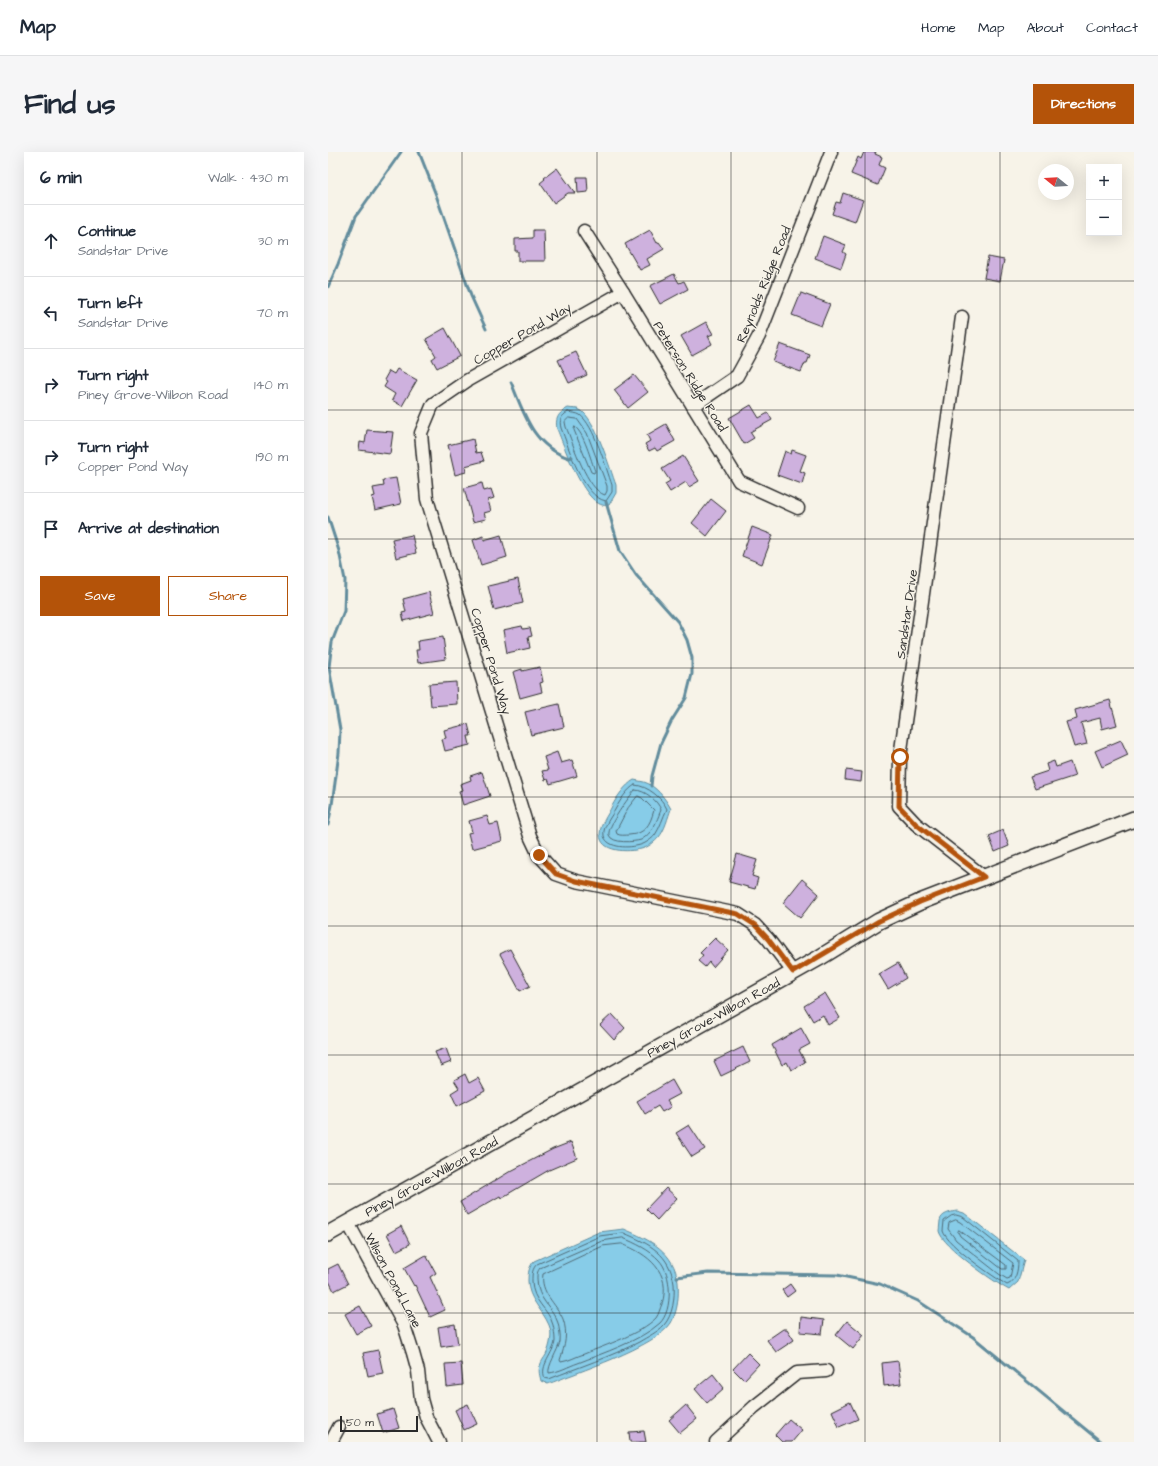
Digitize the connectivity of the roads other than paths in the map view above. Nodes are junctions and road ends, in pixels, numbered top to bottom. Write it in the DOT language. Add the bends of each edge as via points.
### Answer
graph roads {
  1 [pos="831,152"];
  2 [pos="584,231"];
  3 [pos="623,292"];
  4 [pos="962,317"];
  5 [pos="693,406"];
  6 [pos="798,508"];
  7 [pos="1134,819"];
  8 [pos="984,877"];
  9 [pos="793,972"];
  10 [pos="348,1223"];
  11 [pos="328,1234"];
  12 [pos="826,1371"];
  13 [pos="339,1427"];
  14 [pos="331,1442"];
  15 [pos="439,1442"];
  16 [pos="716,1442"];
  1 -- 5 [label="street, Reynolds Ridge Road" via="759,336 737,376"];
  2 -- 3 [label="street, Peterson Ridge Road"];
  3 -- 5 [label="street, Peterson Ridge Road"];
  3 -- 9 [label="street, Copper Pond Way" via="468,380 433,404 421,434 428,499 530,836 539,855 556,874 576,881 738,914 755,925"];
  4 -- 8 [label="street, Sandstar Drive" via="900,757 899,806 916,824"];
  5 -- 6 [label="street, Peterson Ridge Road" via="739,481"];
  7 -- 8 [label="street, Piney Grove-Wilbon Road"];
  8 -- 9 [label="street, Piney Grove-Wilbon Road" via="879,921"];
  9 -- 10 [label="street, Piney Grove-Wilbon Road"];
  10 -- 11 [label="street, Piney Grove-Wilbon Road"];
  10 -- 15 [label="street, Wilson Pond Lane" via="404,1325 414,1353 426,1417"];
  12 -- 16 [label="street" via="797,1373 754,1407"];
  13 -- 14 [label="street"];
}
